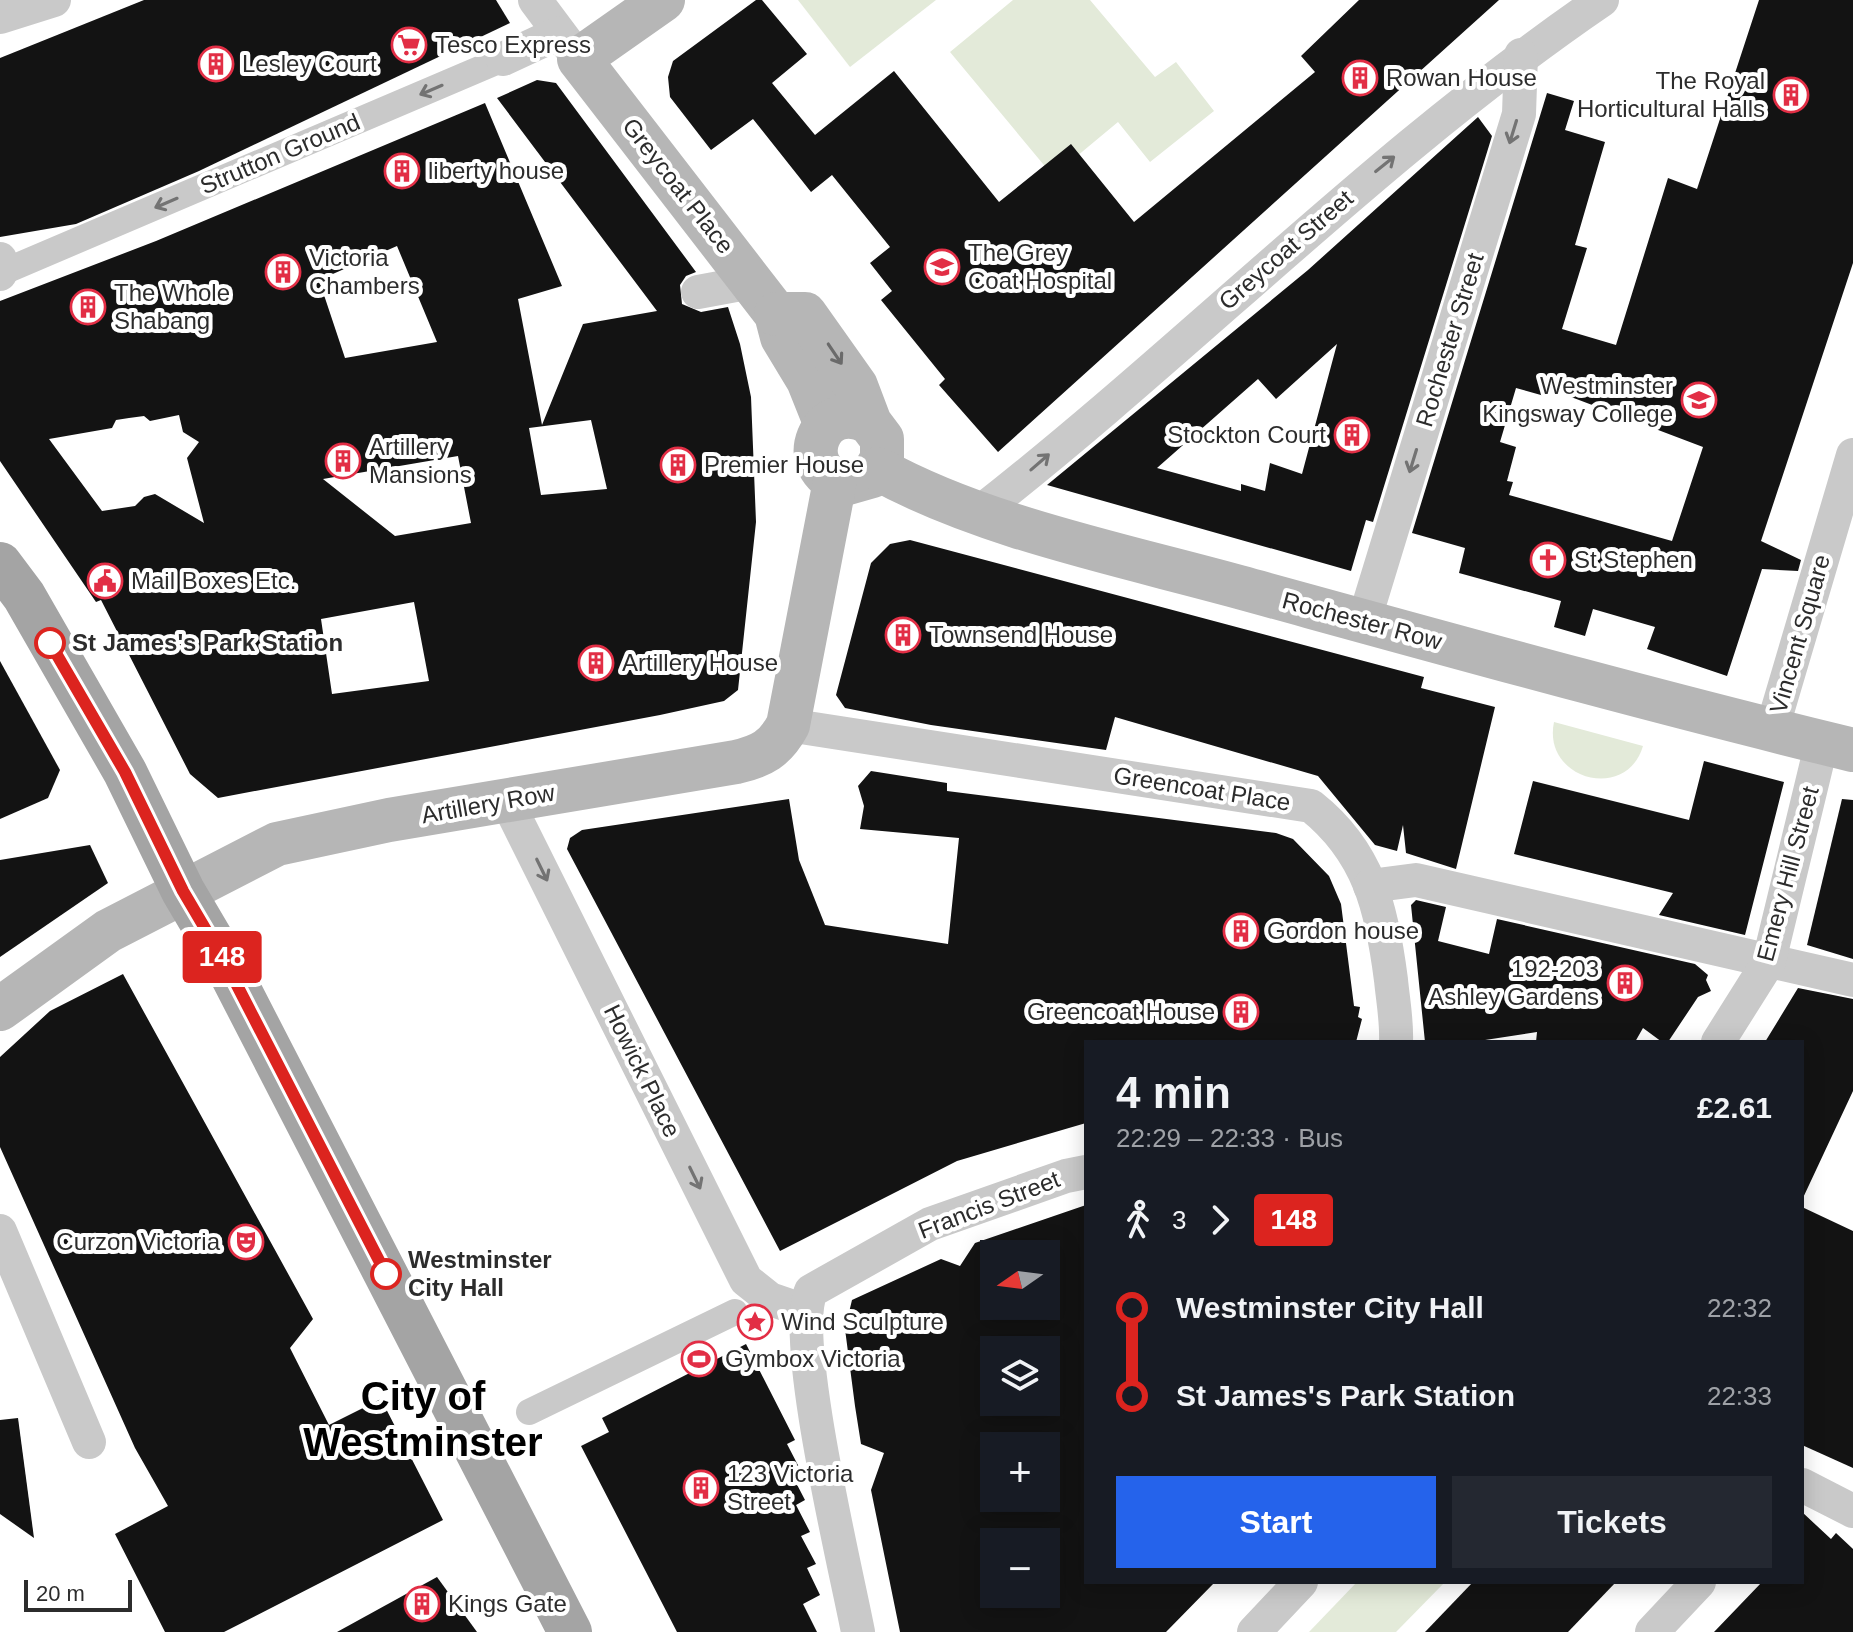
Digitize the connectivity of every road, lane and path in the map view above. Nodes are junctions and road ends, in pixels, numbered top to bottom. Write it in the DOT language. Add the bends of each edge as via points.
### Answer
graph roads {
  1 [pos="54,0"];
  2 [pos="535,0"];
  3 [pos="663,0"];
  4 [pos="1602,0"];
  5 [pos="0,17"];
  6 [pos="569,46"];
  7 [pos="1521,55"];
  8 [pos="503,59"];
  9 [pos="1,268"];
  10 [pos="698,292"];
  11 [pos="764,298"];
  12 [pos="870,423"];
  13 [pos="826,425"];
  14 [pos="1853,455"];
  15 [pos="878,469"];
  16 [pos="835,481"];
  17 [pos="1847,494"];
  18 [pos="980,512"];
  19 [pos="0,564"];
  20 [pos="1364,621"];
  21 [pos="788,725"];
  22 [pos="1772,729"];
  23 [pos="1837,746"];
  24 [pos="507,801"];
  25 [pos="1370,886"];
  26 [pos="183,891"];
  27 [pos="1769,961"];
  28 [pos="1853,980"];
  29 [pos="0,1009"];
  30 [pos="1396,1040"];
  31 [pos="1719,1040"];
  32 [pos="1084,1173"];
  33 [pos="0,1231"];
  34 [pos="808,1301"];
  35 [pos="735,1312"];
  36 [pos="529,1412"];
  37 [pos="89,1442"];
  38 [pos="1804,1486"];
  39 [pos="1853,1511"];
  40 [pos="1299,1584"];
  41 [pos="1697,1584"];
  42 [pos="570,1632"];
  43 [pos="858,1632"];
  44 [pos="1254,1632"];
  45 [pos="1652,1632"];
  1 -- 5 [label="street"];
  2 -- 6 [label="street"];
  3 -- 6 [label="main road"];
  4 -- 7 [label="street, Greycoat Street"];
  6 -- 8 [label="street, Strutton Ground"];
  6 -- 11 [label="main road, Greycoat Place"];
  18 -- 7 [label="street, Greycoat Street, one-way" via="1381,168"];
  7 -- 20 [label="street, Rochester Street, one-way" via="1519,114"];
  8 -- 9 [label="street, Strutton Ground, one-way"];
  10 -- 11 [label="street"];
  11 -- 12 [label="main road, one-way" via="805,314 856,386"];
  11 -- 13 [label="main road, Greycoat Place"];
  12 -- 13 [label="main road" via="852,416"];
  12 -- 15 [label="main road" via="882,439"];
  13 -- 16 [label="main road" via="816,456"];
  14 -- 17 [label="street, Vincent Square"];
  15 -- 16 [label="main road" via="854,484"];
  15 -- 18 [label="main road, Rochester Row" via="916,490"];
  16 -- 21 [label="main road"];
  17 -- 22 [label="street, Vincent Square"];
  18 -- 20 [label="main road, Rochester Row"];
  19 -- 26 [label="main road" via="24,596 125,772"];
  20 -- 22 [label="main road, Rochester Row"];
  21 -- 24 [label="main road, Artillery Row" via="779,742 758,757"];
  21 -- 25 [label="street, Greencoat Place" via="1311,806 1356,852"];
  22 -- 23 [label="main road, Rochester Row"];
  23 -- 27 [label="street, Emery Hill Street"];
  24 -- 26 [label="main road, Artillery Row" via="277,844"];
  24 -- 34 [label="street, Howick Place, one-way" via="746,1280 770,1299"];
  25 -- 27 [label="street" via="1416,880"];
  25 -- 30 [label="street, Greencoat Place" via="1384,928"];
  26 -- 29 [label="main road, Artillery Row" via="108,931"];
  26 -- 42 [label="main road" via="226,964"];
  27 -- 28 [label="street"];
  27 -- 31 [label="street, Emery Hill Street"];
  32 -- 34 [label="street, Francis Street" via="930,1224"];
  33 -- 37 [label="street"];
  34 -- 43 [label="street" via="809,1370"];
  35 -- 36 [label="street"];
  38 -- 39 [label="street"];
  40 -- 44 [label="street"];
  41 -- 45 [label="street"];
}
